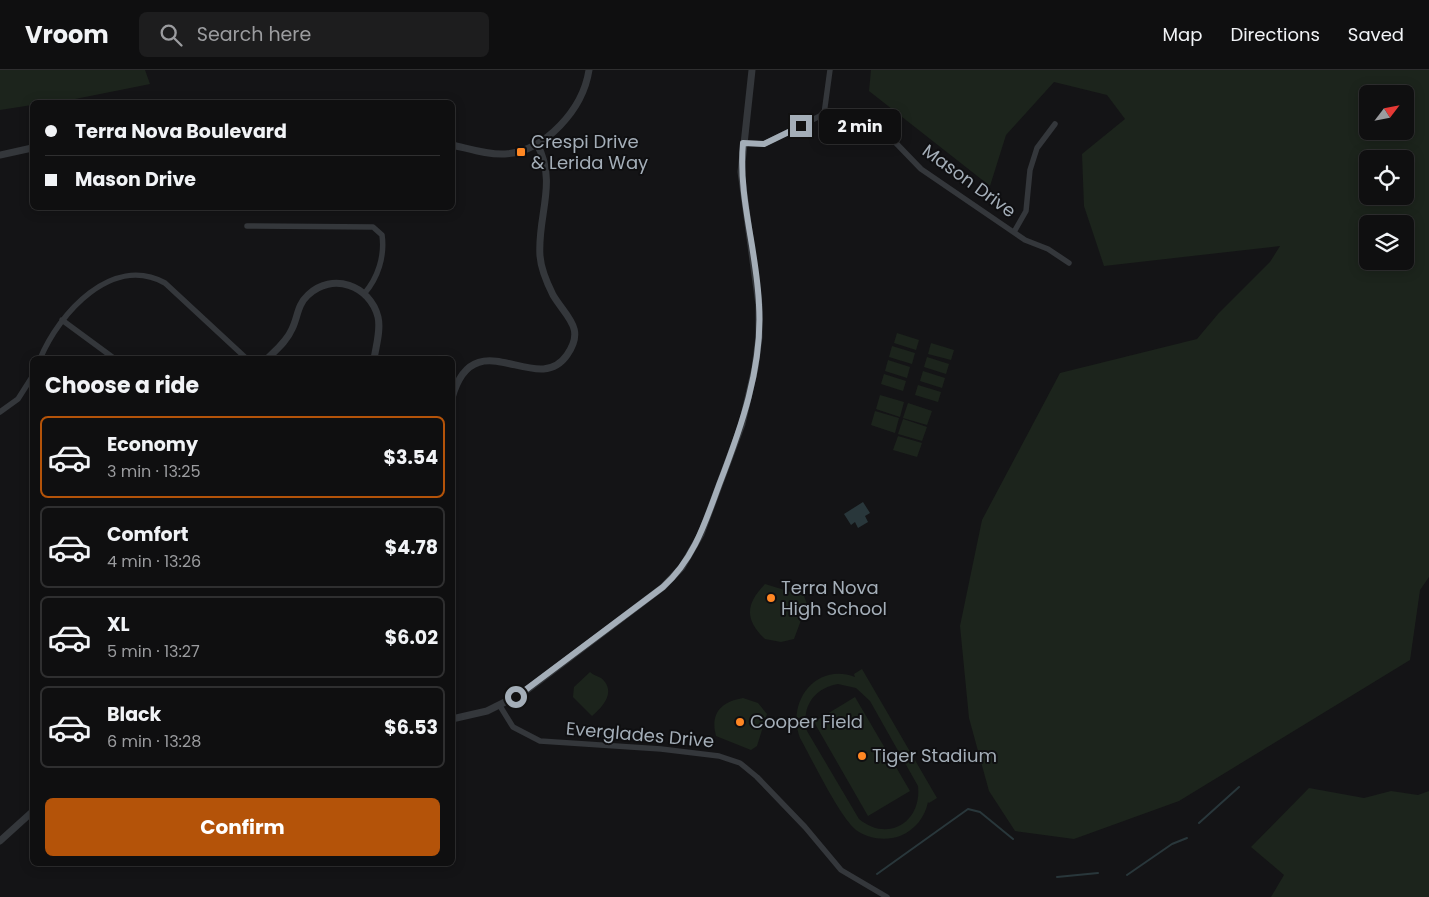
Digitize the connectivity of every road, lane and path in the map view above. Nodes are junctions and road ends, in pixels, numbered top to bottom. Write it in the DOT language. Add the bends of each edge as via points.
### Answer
graph roads {
  1 [pos="589,70"];
  2 [pos="752,70"];
  3 [pos="830,70"];
  4 [pos="824,114"];
  5 [pos="1055,124"];
  6 [pos="743,143"];
  7 [pos="536,144"];
  8 [pos="455,146"];
  9 [pos="30,148"];
  10 [pos="0,155"];
  11 [pos="247,226"];
  12 [pos="1014,232"];
  13 [pos="1069,263"];
  14 [pos="364,294"];
  15 [pos="62,320"];
  16 [pos="42,356"];
  17 [pos="110,356"];
  18 [pos="243,356"];
  19 [pos="270,356"];
  20 [pos="374,356"];
  21 [pos="30,379"];
  22 [pos="455,390"];
  23 [pos="0,412"];
  24 [pos="500,706"];
  25 [pos="455,718"];
  26 [pos="30,814"];
  27 [pos="0,841"];
  28 [pos="887,897"];
  1 -- 7 [label="street" via="578,102 555,130"];
  2 -- 6 [label="street"];
  3 -- 4 [label="street"];
  4 -- 6 [label="street, Mason Drive" via="770,142 758,145"];
  4 -- 12 [label="street, Mason Drive" via="848,114 866,122 900,146 921,169"];
  5 -- 12 [label="street" via="1037,148 1030,170 1026,211"];
  6 -- 24 [label="street" via="742,188 758,288 759,337 742,424 701,534 682,567 663,587 534,685"];
  7 -- 8 [label="street" via="501,154"];
  7 -- 22 [label="street" via="546,165 540,255 543,272 555,297 572,320 575,333 572,344 561,362 542,371 502,361 483,362 468,369"];
  9 -- 10 [label="street"];
  11 -- 14 [label="street" via="373,227 382,235 382,248 376,278"];
  12 -- 13 [label="street, Mason Drive"];
  14 -- 19 [label="street" via="338,283 329,283 314,290 299,306 288,335"];
  14 -- 20 [label="street" via="378,317"];
  15 -- 16 [label="street"];
  15 -- 17 [label="street"];
  15 -- 18 [label="street" via="79,302 114,279 131,274 149,276 172,289"];
  21 -- 23 [label="street" via="18,398"];
  24 -- 25 [label="street"];
  24 -- 28 [label="street, Everglades Drive" via="513,727 540,741 661,749 719,756 740,763 806,827 841,870"];
  26 -- 27 [label="street"];
}
